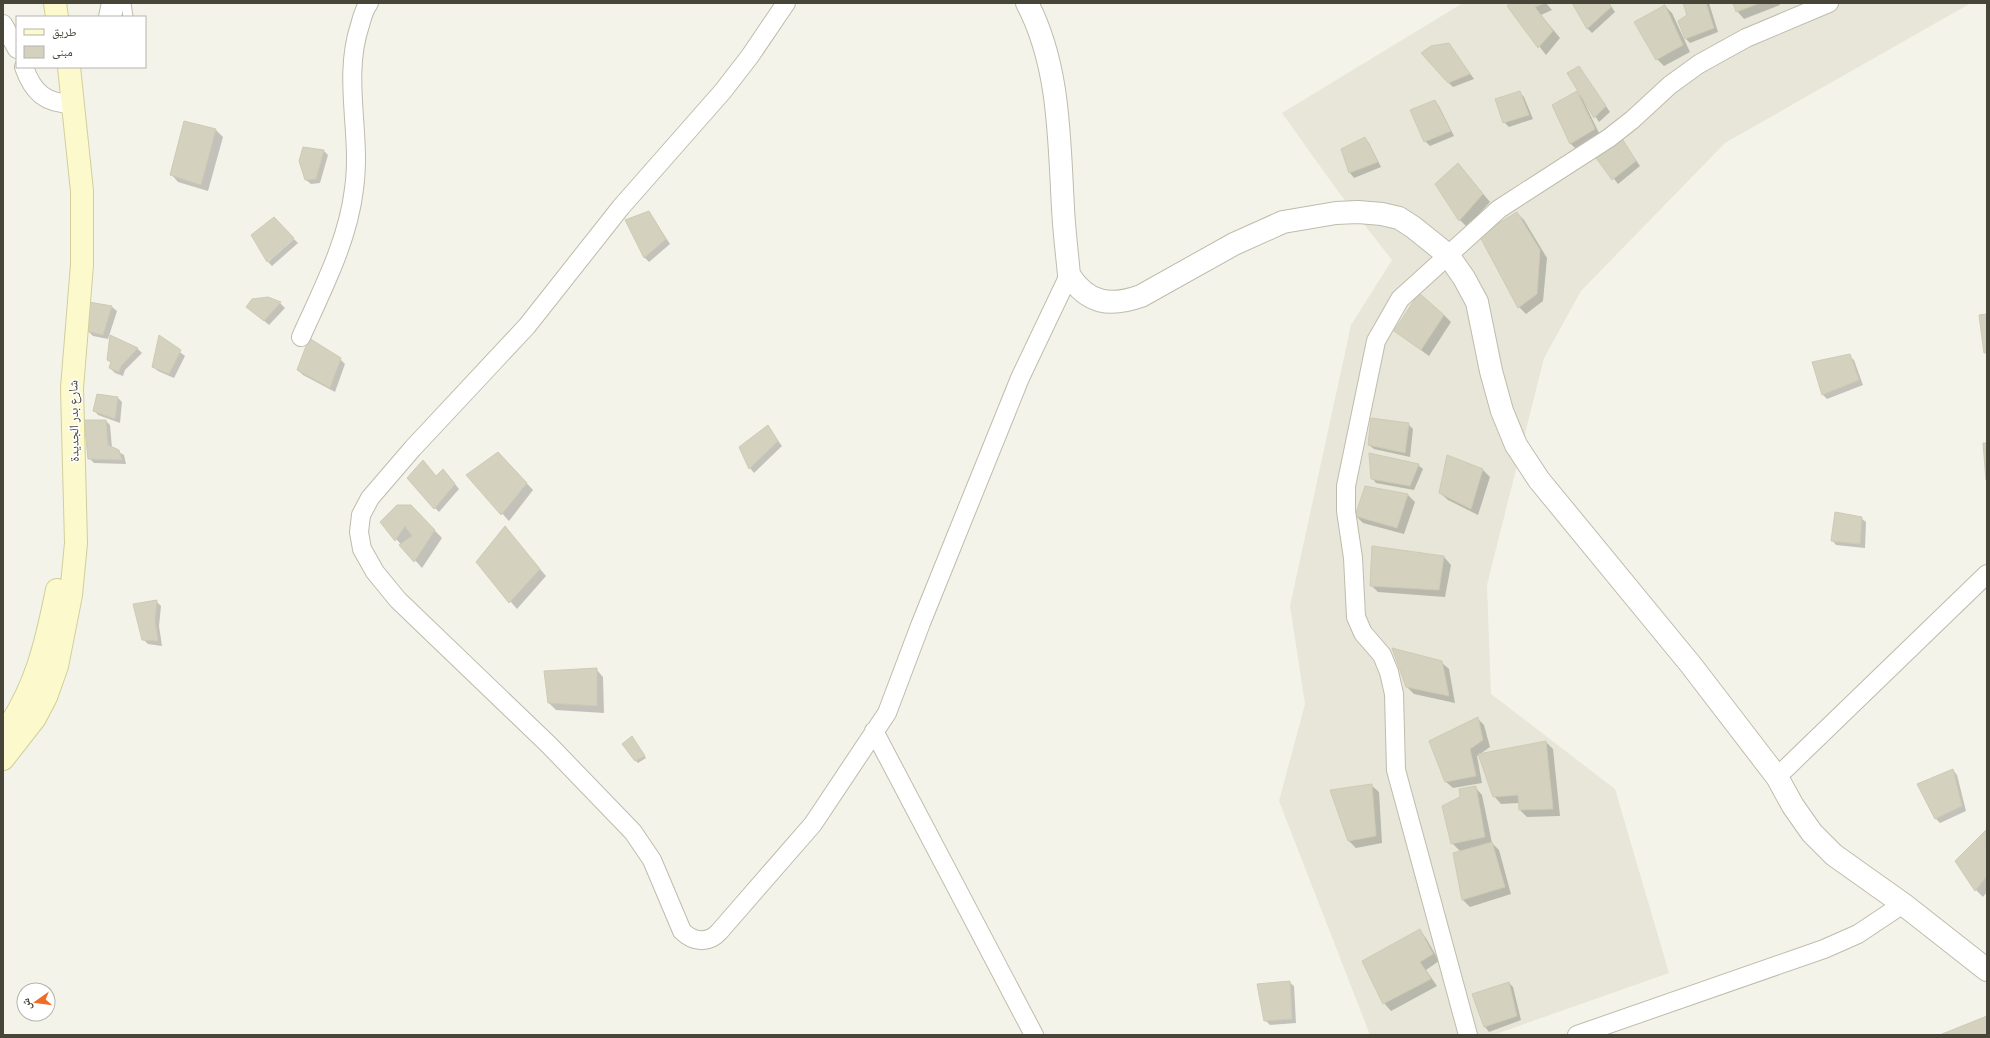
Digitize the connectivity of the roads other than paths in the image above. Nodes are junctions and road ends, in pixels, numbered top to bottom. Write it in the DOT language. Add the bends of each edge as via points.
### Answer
graph roads {
  1 [pos="55,3"];
  2 [pos="113,3"];
  3 [pos="126,3"];
  4 [pos="369,3"];
  5 [pos="786,3"];
  6 [pos="1027,3"];
  7 [pos="1828,3"];
  8 [pos="57,16"];
  9 [pos="110,16"];
  10 [pos="128,16"];
  11 [pos="3,24"];
  12 [pos="16,47"];
  13 [pos="24,68"];
  14 [pos="57,68"];
  15 [pos="69,68"];
  16 [pos="68,104"];
  17 [pos="1448,255"];
  18 [pos="1069,275"];
  19 [pos="301,337"];
  20 [pos="1987,574"];
  21 [pos="874,731"];
  22 [pos="3,735"];
  23 [pos="3,759"];
  24 [pos="1777,777"];
  25 [pos="1903,904"];
  26 [pos="1987,970"];
  27 [pos="1034,1035"];
  28 [pos="1468,1035"];
  29 [pos="1577,1035"];
  1 -- 8 [label="main road"];
  2 -- 9 [label="street"];
  3 -- 10 [label="lane"];
  4 -- 19 [label="street" via="357,34 352,60 351,89 356,135 354,189 346,231"];
  5 -- 21 [label="street" via="723,92 621,207 528,326 413,448 370,498 361,515 359,532 362,549 375,572 398,600 549,745 633,832 652,860 682,931 698,941 716,936 720,932 813,824"];
  6 -- 18 [label="street" via="1034,16 1049,62 1057,110"];
  7 -- 17 [label="street" via="1746,38 1693,68 1609,138 1499,209"];
  11 -- 12 [label="street"];
  13 -- 16 [label="street" via="29,81 40,94 50,101"];
  14 -- 16 [label="main road, شارع بدر الجديدة"];
  15 -- 16 [label="main road, شارع بدر الجديدة"];
  16 -- 22 [label="main road, شارع بدر الجديدة" via="73,217 62,362 63,478 60,577 41,658 28,694"];
  16 -- 23 [label="main road, شارع بدر الجديدة" via="82,191 82,265 72,388 76,543 71,595 61,653 46,696 35,718"];
  17 -- 18 [label="street" via="1399,218 1358,212 1336,213 1284,222 1234,244 1142,296 1127,301 1110,303 1096,299 1084,293"];
  17 -- 24 [label="street" via="1477,302 1491,371 1502,411 1516,446 1539,480 1691,665"];
  17 -- 28 [label="street" via="1400,299 1376,341 1346,486 1346,511 1356,617 1363,633 1382,655 1389,672 1394,694 1396,770"];
  18 -- 21 [label="street" via="1020,378 887,712"];
  20 -- 24 [label="street"];
  21 -- 27 [label="street"];
  24 -- 25 [label="street" via="1812,833 1834,855"];
  25 -- 26 [label="street"];
  25 -- 29 [label="street" via="1858,934 1824,949"];
}
